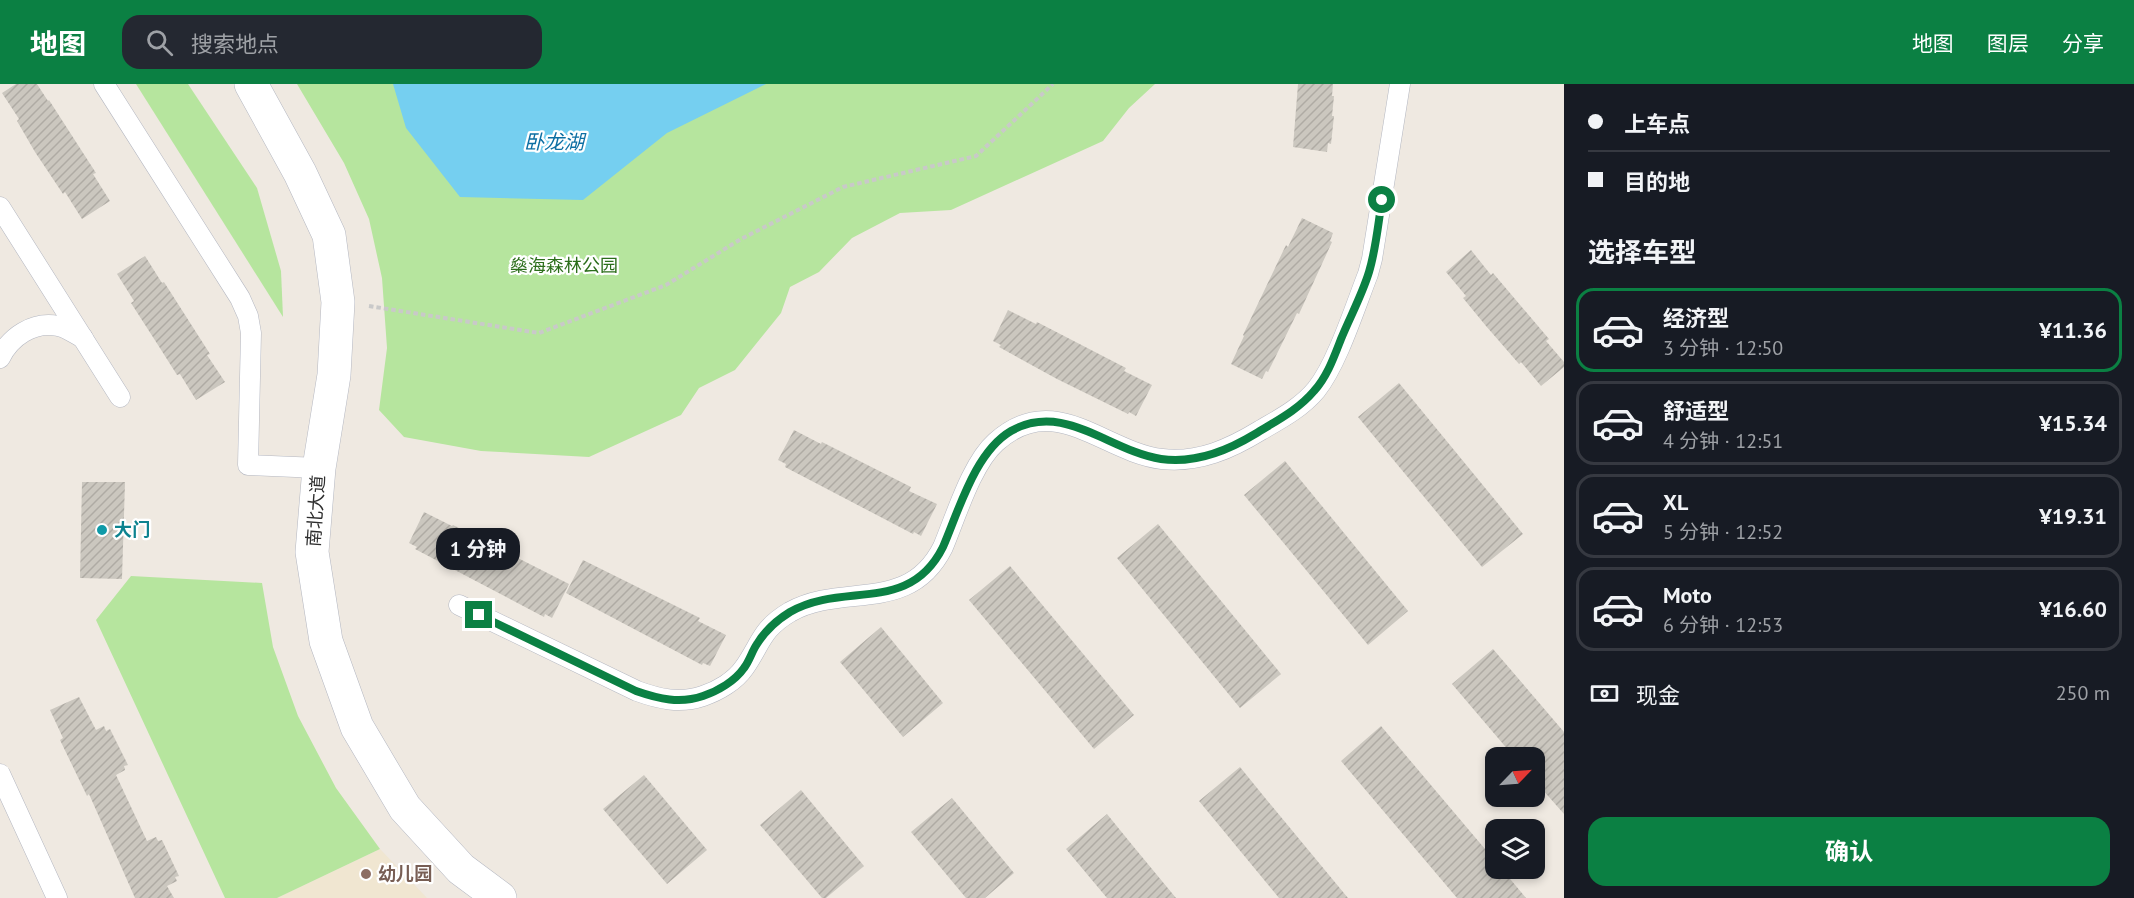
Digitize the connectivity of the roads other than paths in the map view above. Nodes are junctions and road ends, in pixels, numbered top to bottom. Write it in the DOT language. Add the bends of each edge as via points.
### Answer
graph roads {
  1 [pos="104,84"];
  2 [pos="251,84"];
  3 [pos="1400,84"];
  4 [pos="0,207"];
  5 [pos="0,224"];
  6 [pos="0,234"];
  7 [pos="83,338"];
  8 [pos="0,358"];
  9 [pos="120,397"];
  10 [pos="319,468"];
  11 [pos="459,605"];
  12 [pos="0,774"];
  13 [pos="57,898"];
  14 [pos="500,898"];
  1 -- 10 [label="lane" via="248,315 248,465"];
  2 -- 10 [label="street, 南北大道" via="329,235 338,302 334,375"];
  3 -- 11 [label="lane" via="1372,259 1331,365 1315,391 1293,411 1245,440 1213,454 1160,459 1060,421 1026,424 996,442 983,456 940,554 927,572 888,592 817,602 790,612 766,631 744,669 718,690 701,697 660,700 636,691"];
  4 -- 7 [label="lane"];
  5 -- 6 [label="lane"];
  7 -- 8 [label="lane" via="58,326 44,325 13,339"];
  7 -- 9 [label="lane"];
  10 -- 14 [label="street, 南北大道" via="312,552 326,641 357,727 405,808 462,869"];
  12 -- 13 [label="lane"];
}
